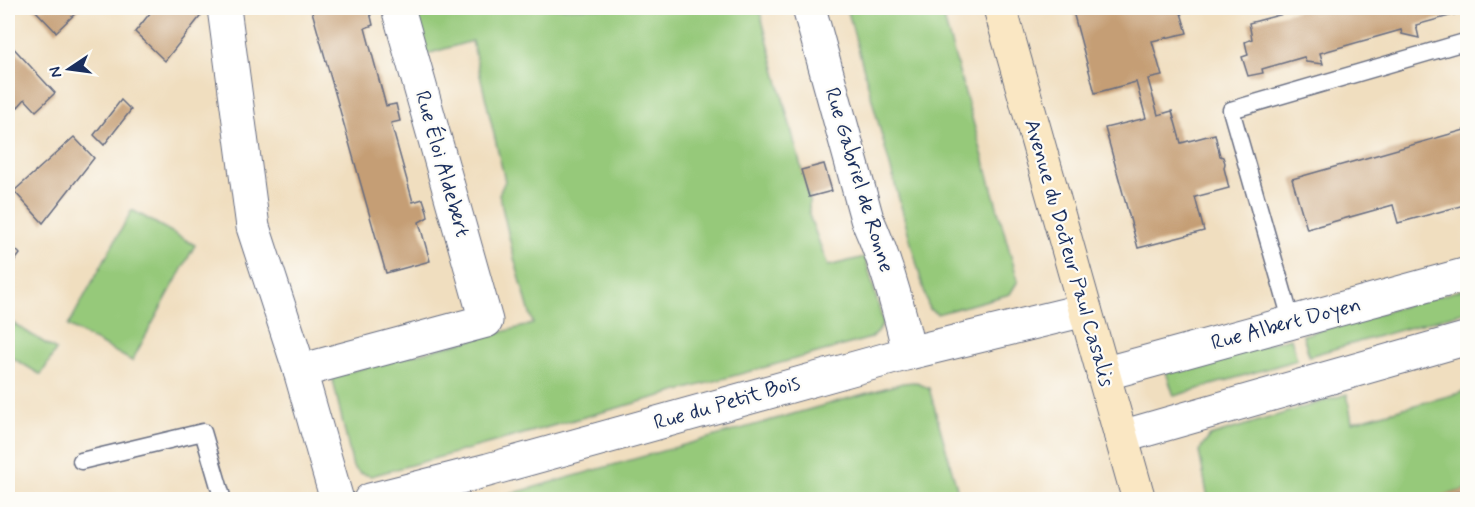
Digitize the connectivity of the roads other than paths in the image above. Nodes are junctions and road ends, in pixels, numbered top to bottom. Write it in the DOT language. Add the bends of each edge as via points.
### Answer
graph roads {
  1 [pos="224,8"];
  2 [pos="398,8"];
  3 [pos="809,8"];
  4 [pos="1000,8"];
  5 [pos="1467,41"];
  6 [pos="1467,274"];
  7 [pos="1085,310"];
  8 [pos="1292,323"];
  9 [pos="1467,338"];
  10 [pos="909,353"];
  11 [pos="300,371"];
  12 [pos="1103,374"];
  13 [pos="1121,437"];
  14 [pos="81,461"];
  15 [pos="223,500"];
  16 [pos="337,500"];
  17 [pos="370,500"];
  18 [pos="1139,500"];
  1 -- 11 [label="street" via="253,226"];
  2 -- 11 [label="street, Rue Éloi Aldebert" via="486,321"];
  3 -- 10 [label="street, Rue Gabriel de Ronne" via="867,219"];
  4 -- 7 [label="street, Avenue du Docteur Paul Casalis"];
  5 -- 8 [label="lane" via="1231,110"];
  6 -- 8 [label="street, Rue Albert Doyen"];
  7 -- 10 [label="street, Rue du Petit Bois"];
  7 -- 12 [label="street, Avenue du Docteur Paul Casalis"];
  8 -- 12 [label="street, Rue Albert Doyen"];
  9 -- 13 [label="street"];
  10 -- 17 [label="street, Rue du Petit Bois"];
  11 -- 16 [label="street"];
  12 -- 13 [label="street, Avenue du Docteur Paul Casalis"];
  13 -- 18 [label="street, Avenue du Docteur Paul Casalis"];
  14 -- 15 [label="lane" via="203,432"];
}
